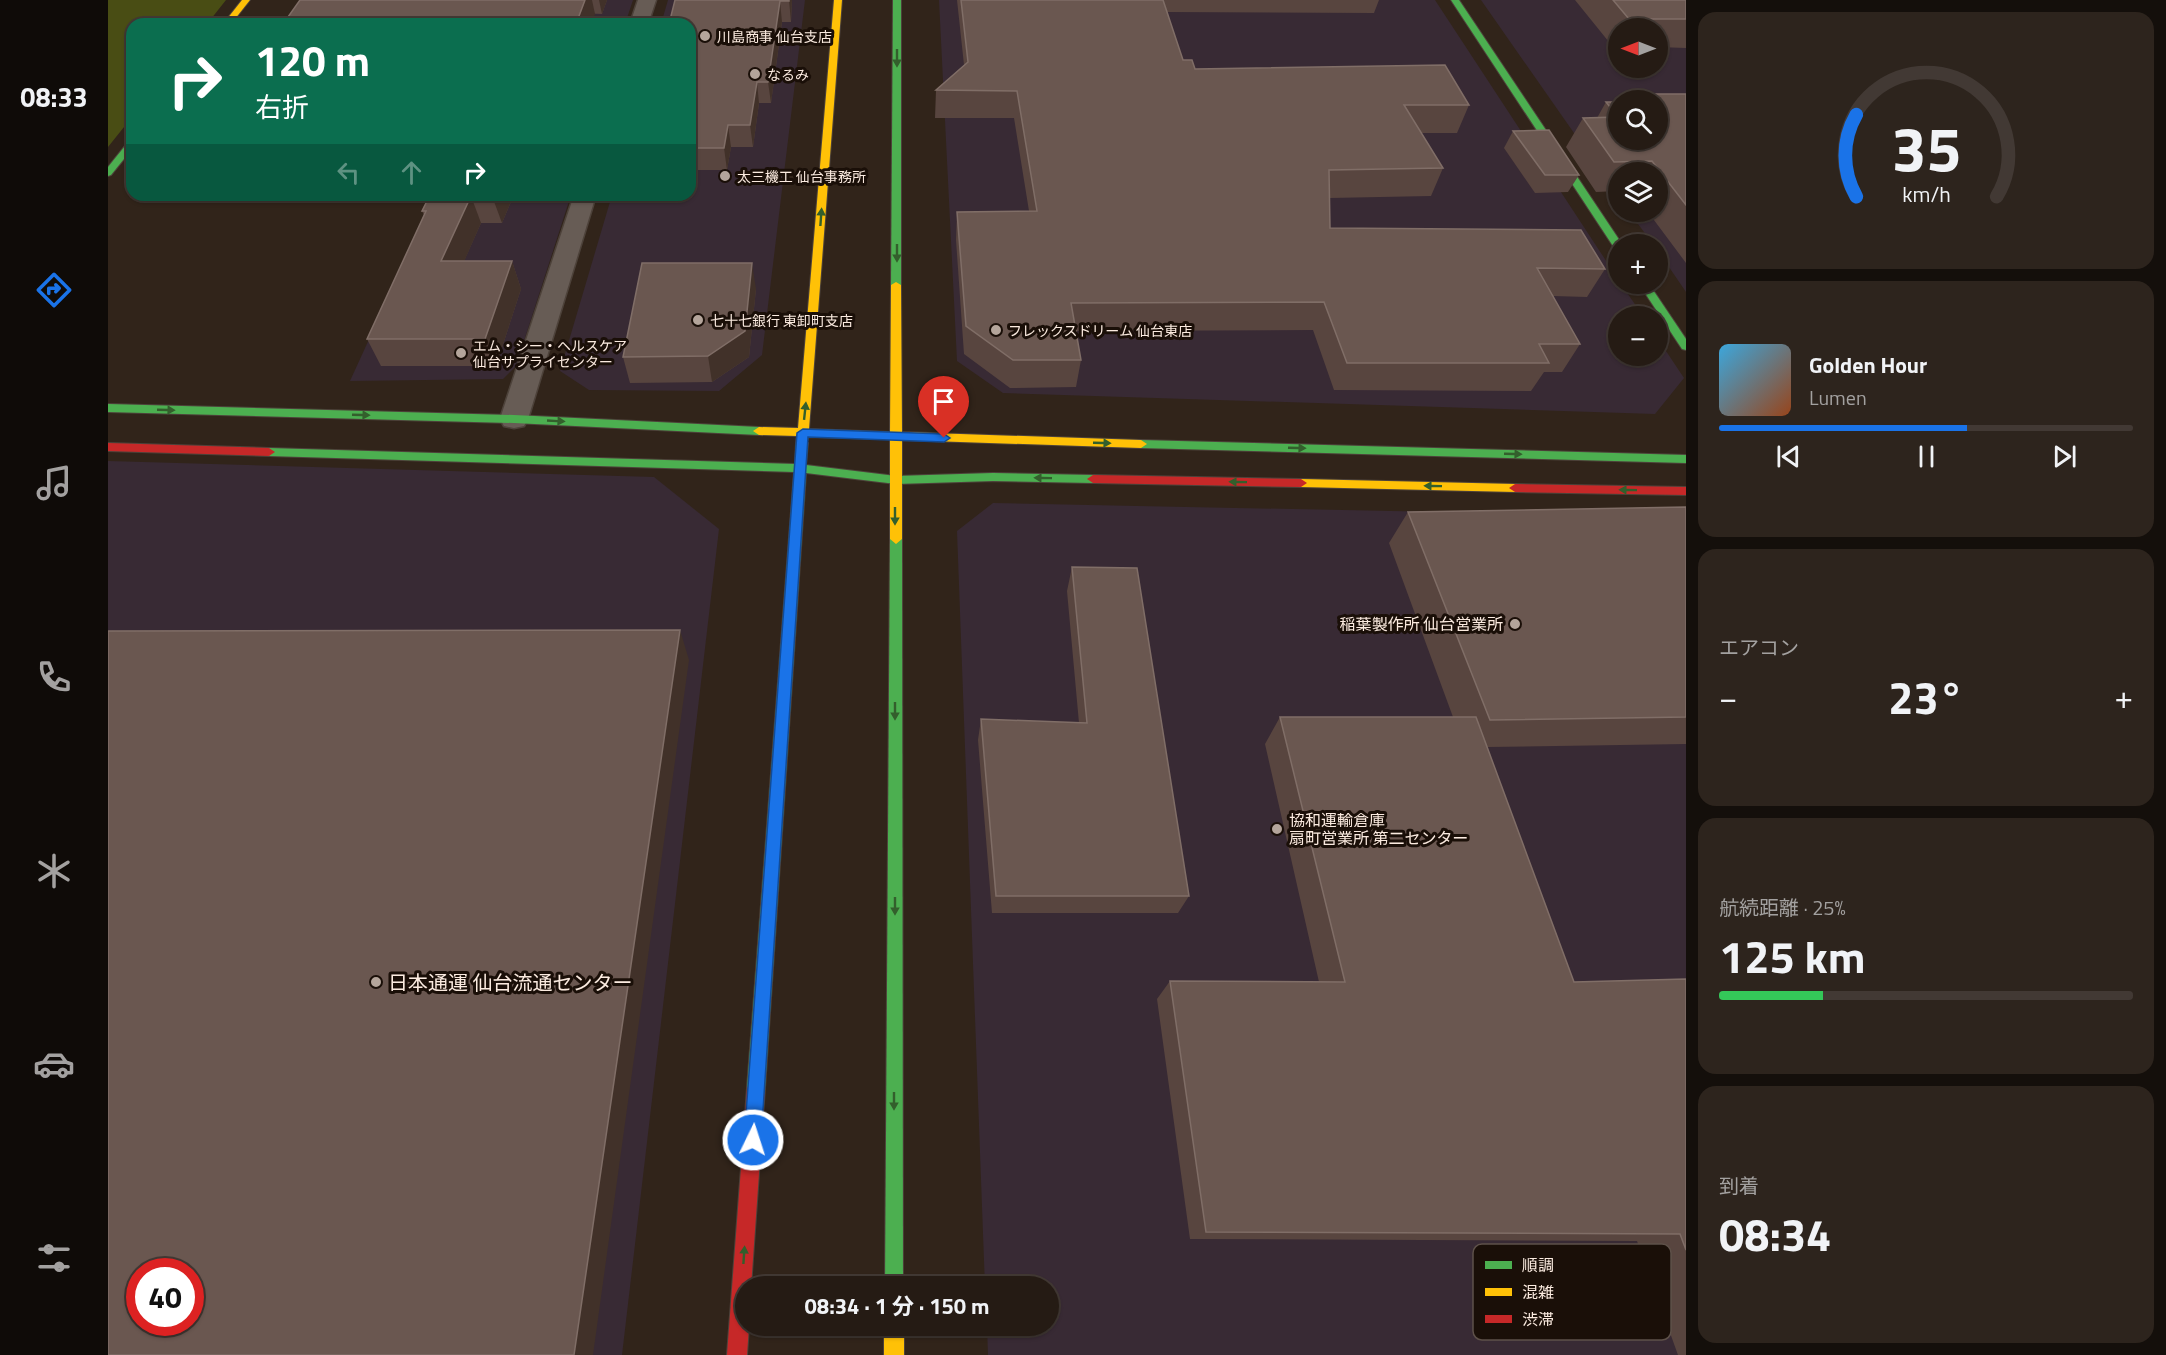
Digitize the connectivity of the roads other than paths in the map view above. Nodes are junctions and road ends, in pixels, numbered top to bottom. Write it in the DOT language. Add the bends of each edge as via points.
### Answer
graph roads {
  1 [pos="246,0"];
  2 [pos="647,0"];
  3 [pos="838,0"];
  4 [pos="897,0"];
  5 [pos="1455,0"];
  6 [pos="232,18"];
  7 [pos="641,18"];
  8 [pos="126,150"];
  9 [pos="108,173"];
  10 [pos="583,201"];
  11 [pos="1610,234"];
  12 [pos="1651,294"];
  13 [pos="1686,347"];
  14 [pos="108,408"];
  15 [pos="514,419"];
  16 [pos="803,433"];
  17 [pos="897,437"];
  18 [pos="108,447"];
  19 [pos="1686,459"];
  20 [pos="801,468"];
  21 [pos="896,480"];
  22 [pos="1686,491"];
  23 [pos="894,1276"];
  24 [pos="894,1336"];
  25 [pos="737,1355"];
  26 [pos="894,1355"];
  1 -- 6 [label="street"];
  2 -- 7 [label="street"];
  16 -- 3 [label="street, one-way"];
  4 -- 17 [label="street, one-way"];
  5 -- 11 [label="street"];
  8 -- 9 [label="street"];
  10 -- 15 [label="street"];
  12 -- 13 [label="street"];
  14 -- 15 [label="street, one-way"];
  15 -- 16 [label="street, one-way"];
  16 -- 17 [label="street"];
  16 -- 20 [label="street"];
  17 -- 19 [label="street, one-way"];
  17 -- 21 [label="street"];
  18 -- 20 [label="street"];
  20 -- 21 [label="street"];
  25 -- 20 [label="street, one-way"];
  22 -- 21 [label="street, one-way" via="993,477"];
  21 -- 23 [label="street, one-way"];
  24 -- 26 [label="street"];
}
